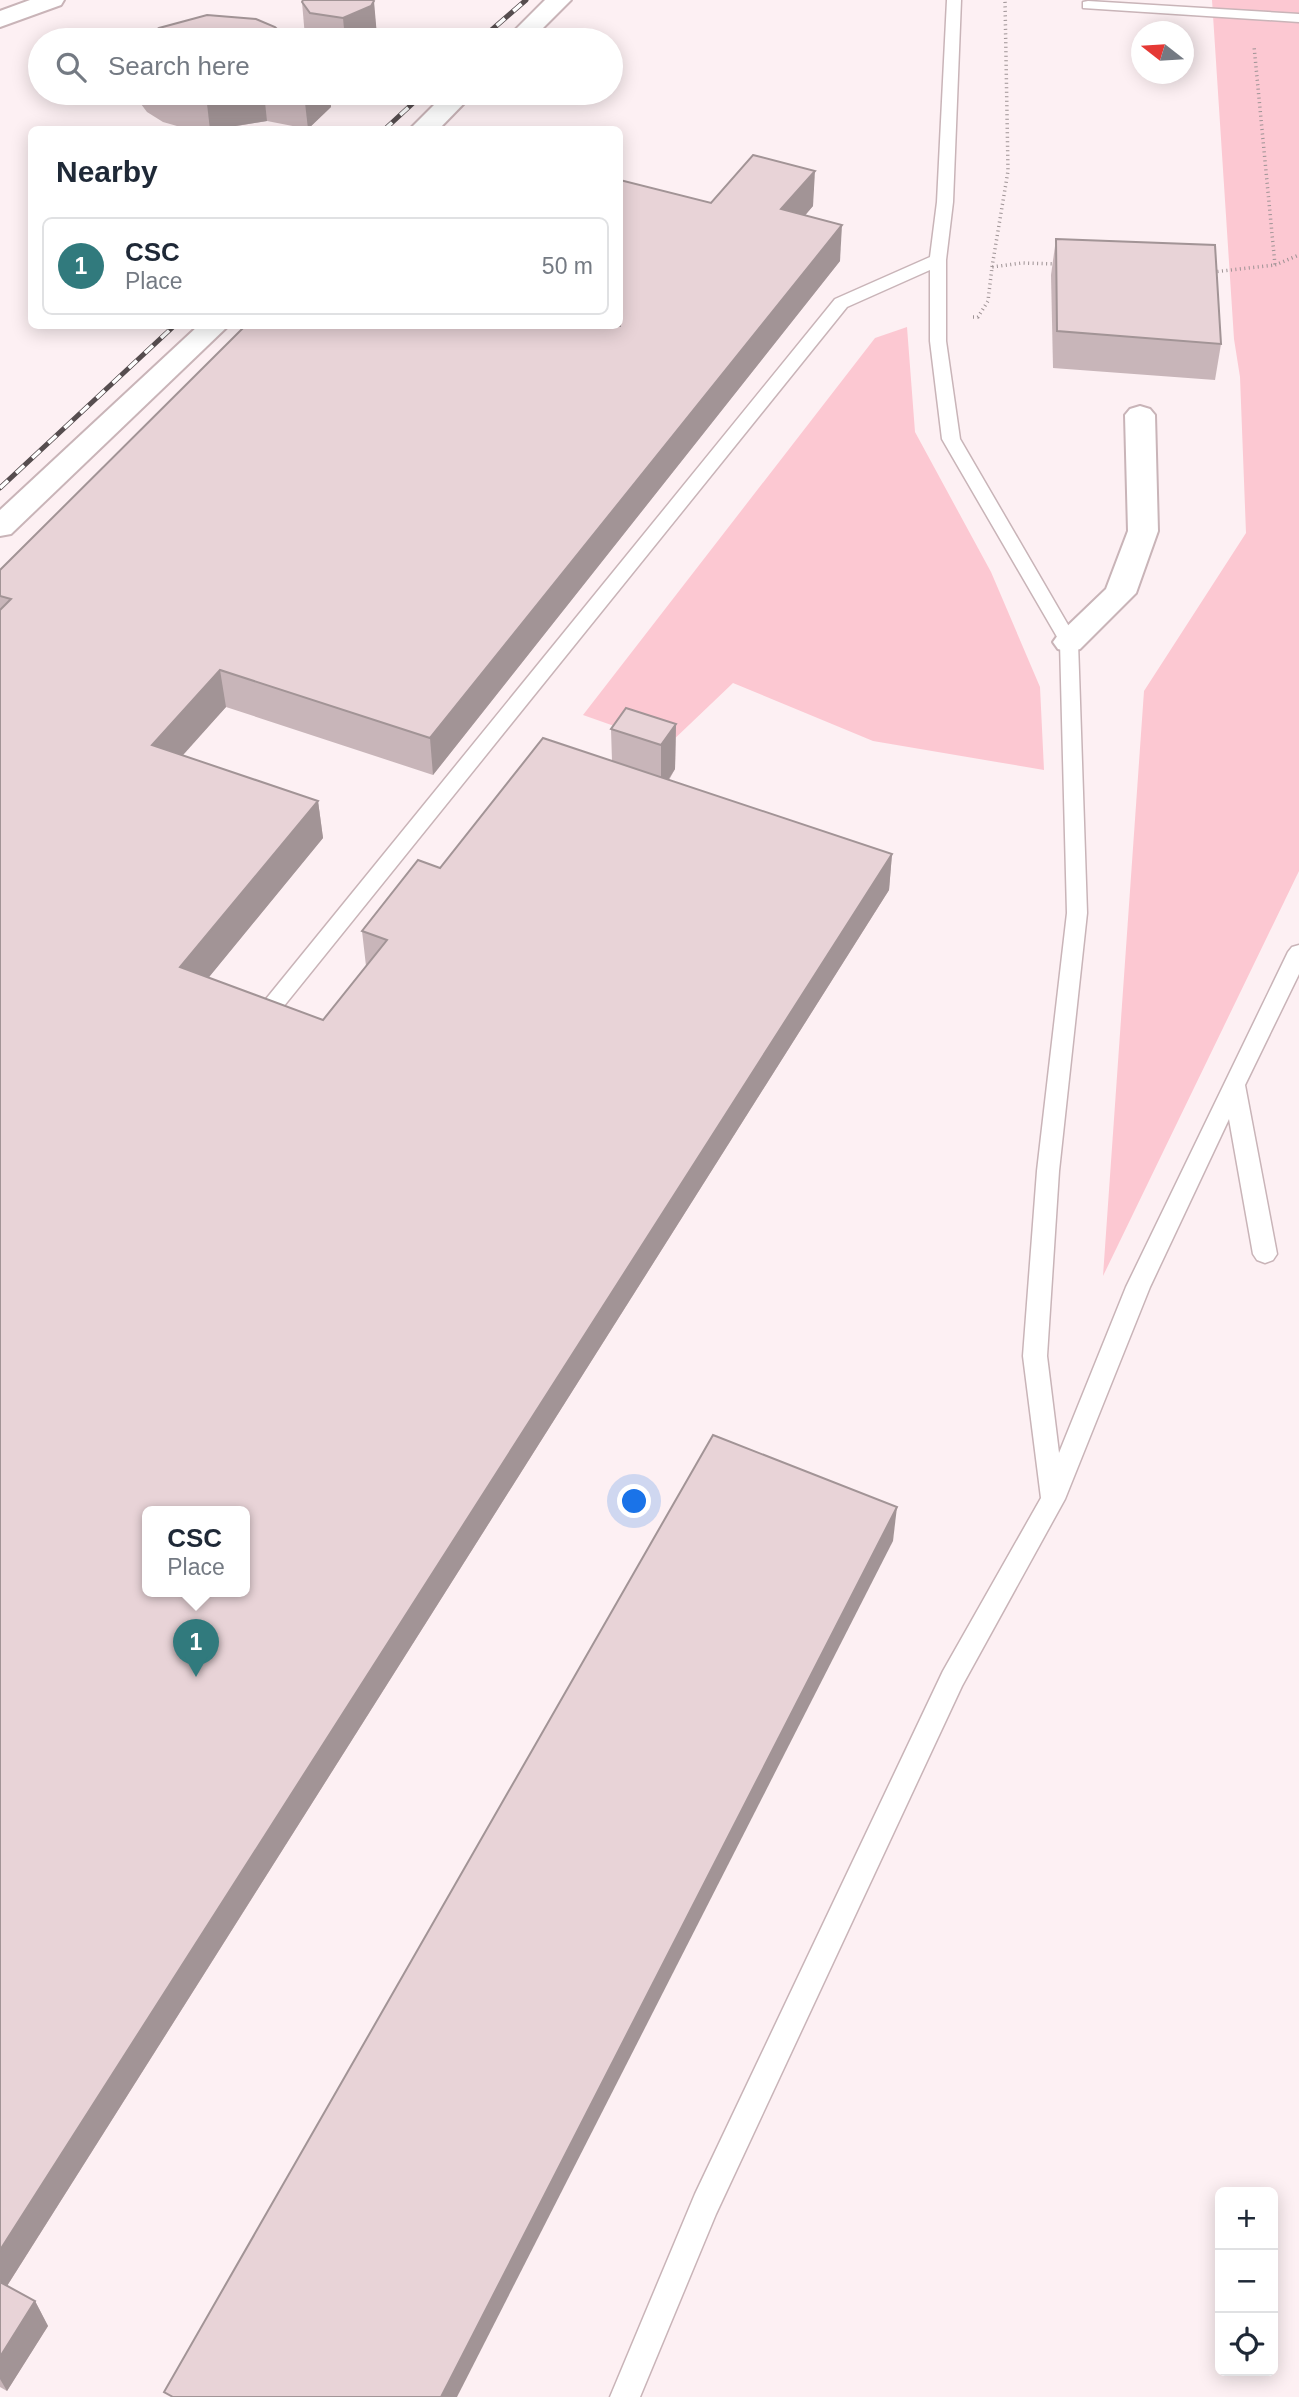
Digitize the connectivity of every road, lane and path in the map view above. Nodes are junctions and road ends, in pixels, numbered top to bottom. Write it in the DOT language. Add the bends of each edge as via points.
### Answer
graph roads {
  1 [pos="52,0"];
  2 [pos="559,0"];
  3 [pos="954,0"];
  4 [pos="1005,0"];
  5 [pos="1088,5"];
  6 [pos="1251,15"];
  7 [pos="1299,18"];
  8 [pos="0,20"];
  9 [pos="530,28"];
  10 [pos="448,105"];
  11 [pos="426,126"];
  12 [pos="1299,255"];
  13 [pos="938,260"];
  14 [pos="1064,265"];
  15 [pos="1275,265"];
  16 [pos="992,267"];
  17 [pos="1203,273"];
  18 [pos="938,318"];
  19 [pos="211,329"];
  20 [pos="1140,415"];
  21 [pos="0,527"];
  22 [pos="1069,642"];
  23 [pos="1299,952"];
  24 [pos="253,1028"];
  25 [pos="1234,1085"];
  26 [pos="1265,1254"];
  27 [pos="1053,1499"];
  28 [pos="625,2397"];
  1 -- 8 [label="street"];
  2 -- 9 [label="street"];
  3 -- 13 [label="lane"];
  4 -- 16 [label="path" via="1009,171"];
  5 -- 6 [label="lane"];
  6 -- 7 [label="lane"];
  6 -- 15 [label="path"];
  10 -- 11 [label="street"];
  12 -- 15 [label="path"];
  13 -- 18 [label="lane"];
  13 -- 24 [label="lane" via="841,303"];
  14 -- 16 [label="path"];
  15 -- 17 [label="path"];
  16 -- 18 [label="path" via="988,301 978,317"];
  18 -- 22 [label="lane" via="951,439"];
  19 -- 21 [label="street"];
  20 -- 22 [label="street" via="1143,531 1119,593"];
  22 -- 27 [label="lane" via="1077,913 1048,1171 1035,1356"];
  23 -- 25 [label="lane"];
  25 -- 26 [label="lane"];
  25 -- 27 [label="lane" via="1138,1287"];
  27 -- 28 [label="lane" via="952,1679 705,2204"];
}
